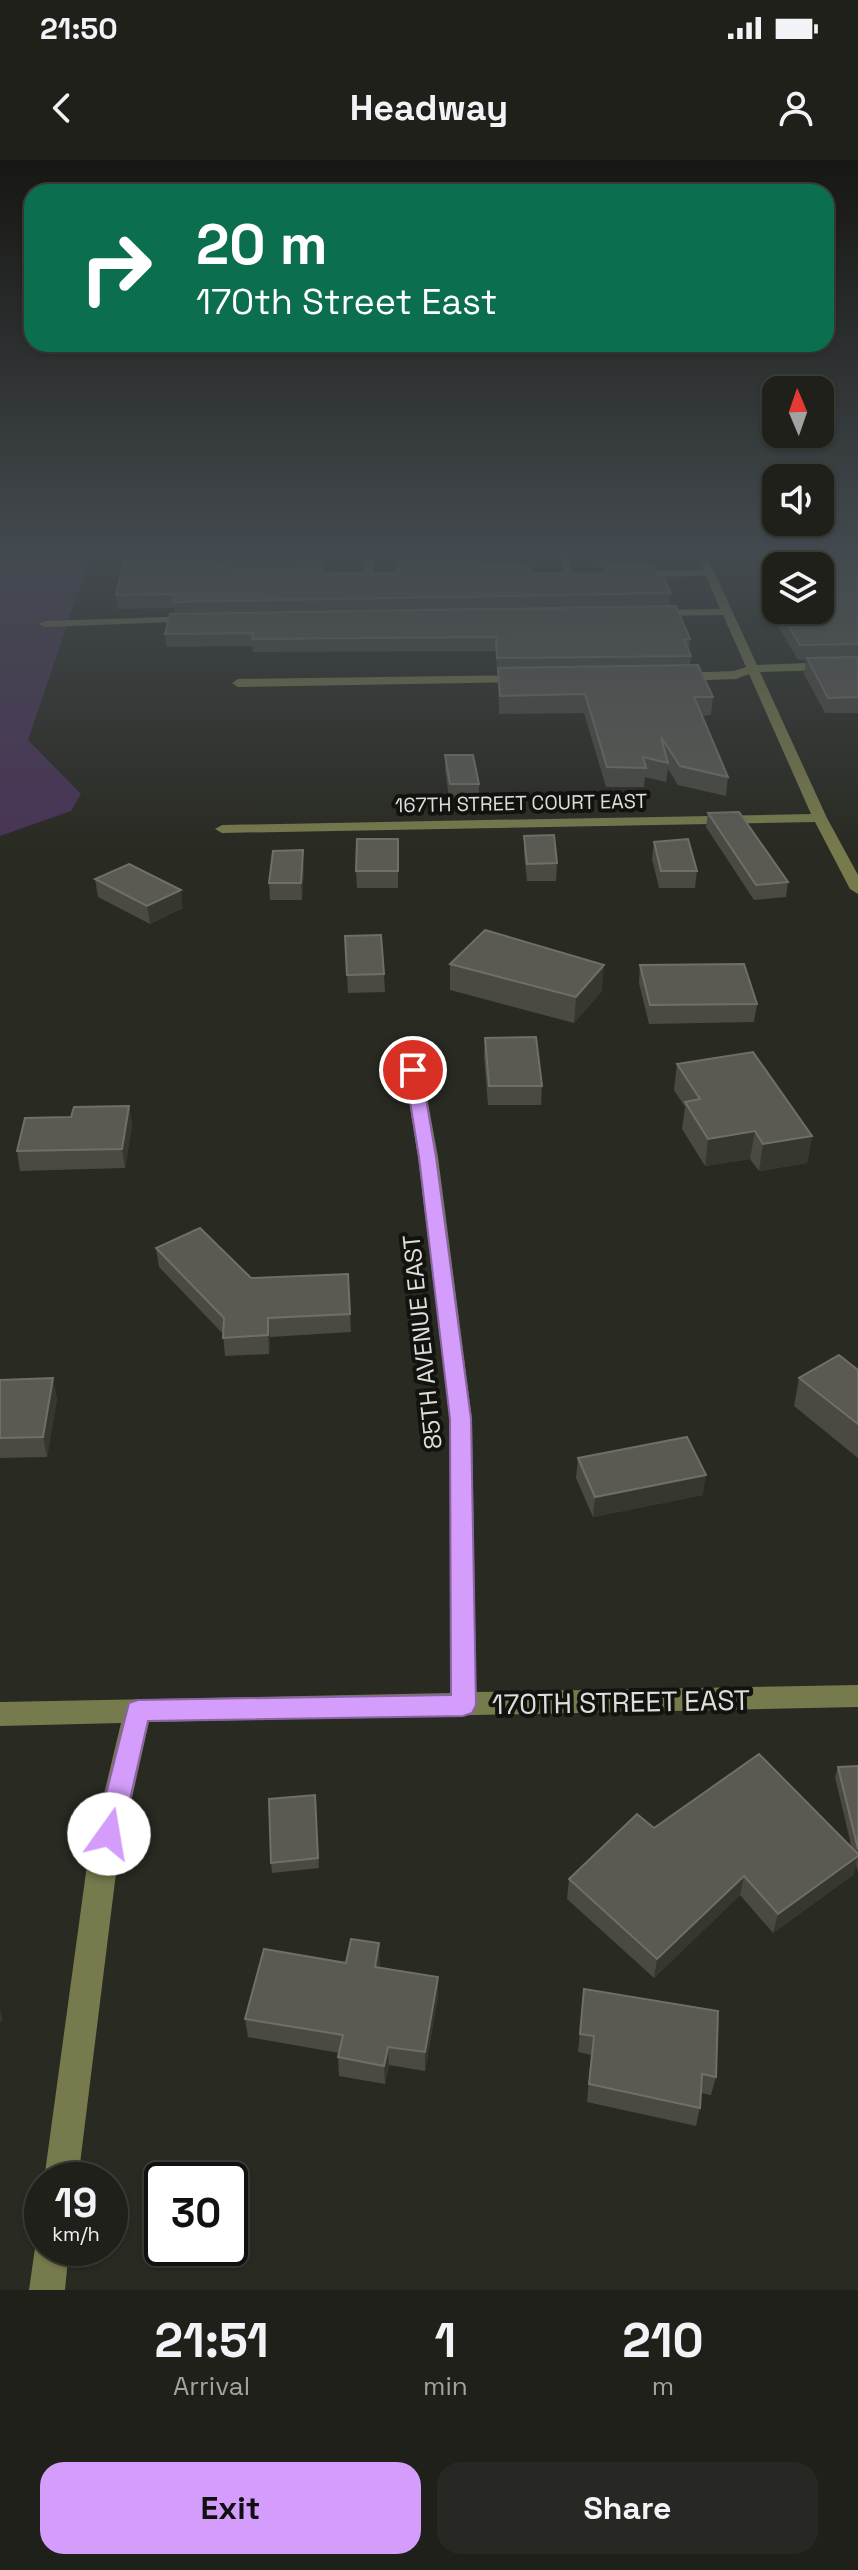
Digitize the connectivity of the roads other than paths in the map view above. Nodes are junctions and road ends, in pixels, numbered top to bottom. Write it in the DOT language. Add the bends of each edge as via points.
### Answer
graph roads {
  1 [pos="745,651"];
  2 [pos="858,665"];
  3 [pos="752,669"];
  4 [pos="659,677"];
  5 [pos="534,679"];
  6 [pos="238,683"];
  7 [pos="820,818"];
  8 [pos="222,829"];
  9 [pos="858,889"];
  10 [pos="413,1070"];
  11 [pos="858,1696"];
  12 [pos="463,1705"];
  13 [pos="138,1710"];
  14 [pos="0,1714"];
  15 [pos="63,2162"];
  16 [pos="50,2266"];
  17 [pos="47,2290"];
  1 -- 3 [label="street"];
  2 -- 3 [label="street"];
  3 -- 4 [label="street" via="736,675"];
  3 -- 7 [label="street"];
  5 -- 6 [label="street"];
  7 -- 8 [label="street, 167TH STREET COURT EAST"];
  7 -- 9 [label="street"];
  10 -- 12 [label="street, 85TH AVENUE EAST" via="461,1419"];
  11 -- 12 [label="street, 170TH STREET EAST"];
  12 -- 13 [label="street, 170TH STREET EAST"];
  13 -- 14 [label="street, 170TH STREET EAST"];
  13 -- 15 [label="street" via="102,1865"];
  16 -- 17 [label="street"];
}
